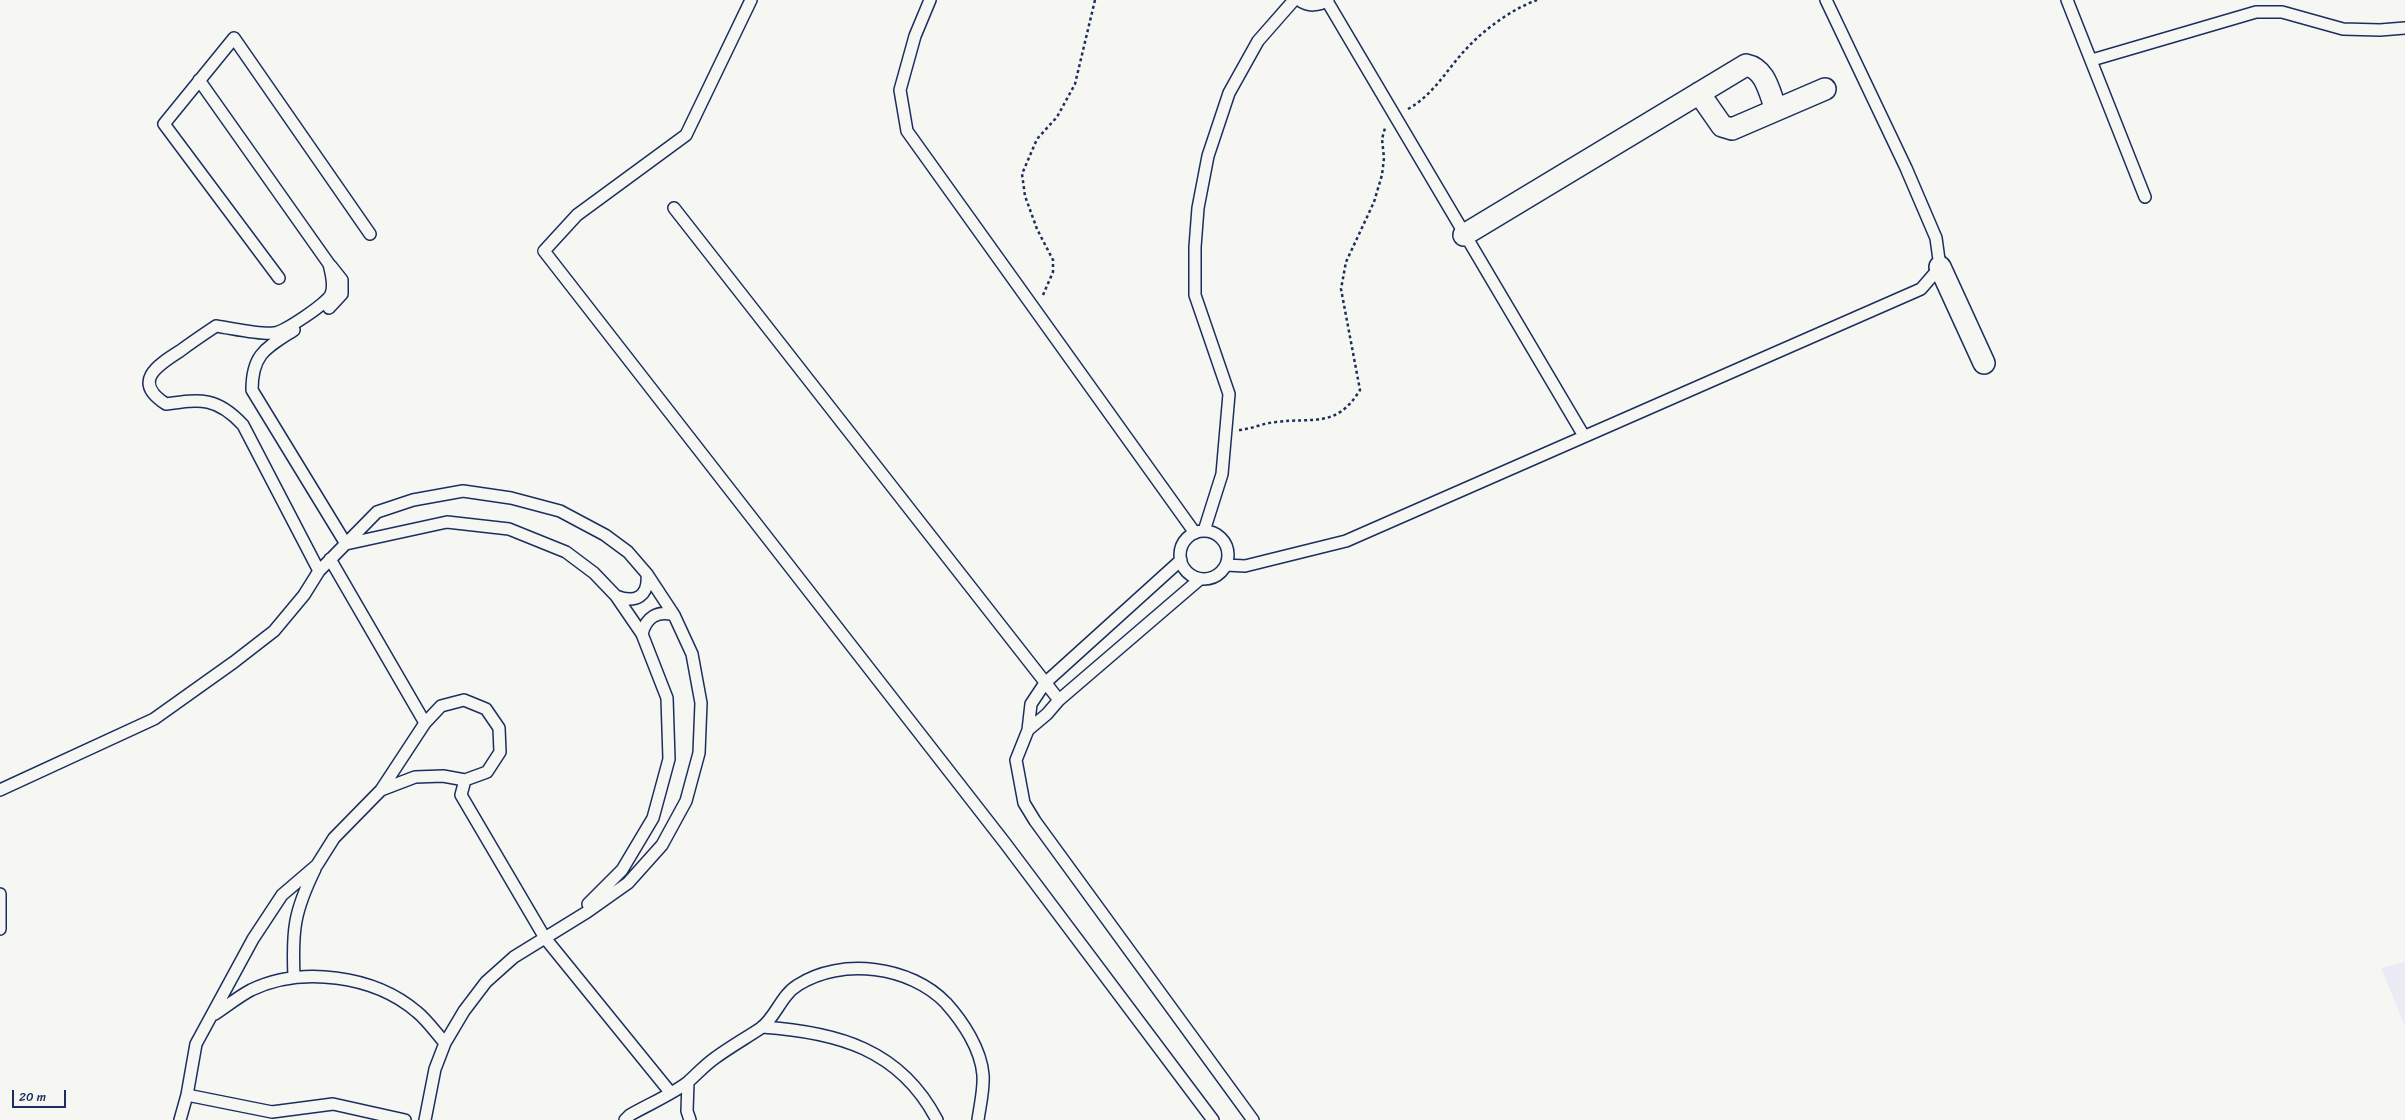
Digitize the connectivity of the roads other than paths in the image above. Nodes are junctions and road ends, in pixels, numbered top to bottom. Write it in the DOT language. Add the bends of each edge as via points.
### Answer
graph roads {
  1 [pos="751,0"];
  2 [pos="930,0"];
  3 [pos="1294,0"];
  4 [pos="1299,0"];
  5 [pos="1328,0"];
  6 [pos="1826,0"];
  7 [pos="2067,0"];
  8 [pos="2405,28"];
  9 [pos="2092,60"];
  10 [pos="199,80"];
  11 [pos="1825,89"];
  12 [pos="1699,93"];
  13 [pos="1776,109"];
  14 [pos="2145,197"];
  15 [pos="674,208"];
  16 [pos="370,234"];
  17 [pos="1464,235"];
  18 [pos="329,264"];
  19 [pos="1940,267"];
  20 [pos="279,278"];
  21 [pos="1984,363"];
  22 [pos="1584,436"];
  23 [pos="1200,532"];
  24 [pos="346,544"];
  25 [pos="330,559"];
  26 [pos="1181,560"];
  27 [pos="1226,565"];
  28 [pos="320,570"];
  29 [pos="647,574"];
  30 [pos="1200,579"];
  31 [pos="616,596"];
  32 [pos="674,615"];
  33 [pos="642,634"];
  34 [pos="1045,683"];
  35 [pos="1059,700"];
  36 [pos="424,723"];
  37 [pos="1028,730"];
  38 [pos="465,780"];
  39 [pos="0,790"];
  40 [pos="381,790"];
  41 [pos="317,865"];
  42 [pos="0,894"];
  43 [pos="0,930"];
  44 [pos="545,938"];
  45 [pos="294,977"];
  46 [pos="214,1015"];
  47 [pos="762,1027"];
  48 [pos="445,1043"];
  49 [pos="688,1082"];
  50 [pos="670,1092"];
  51 [pos="187,1095"];
  52 [pos="180,1120"];
  53 [pos="405,1120"];
  54 [pos="425,1120"];
  55 [pos="625,1120"];
  56 [pos="690,1120"];
  57 [pos="936,1120"];
  58 [pos="978,1120"];
  59 [pos="1212,1120"];
  60 [pos="1253,1120"];
  1 -- 59 [label="lane" via="686,135 577,215 544,251 1005,843"];
  2 -- 23 [label="lane" via="915,36 900,90 907,131 1034,309"];
  3 -- 23 [label="lane" via="1258,41 1229,93 1208,156 1198,208 1195,295 1229,394 1222,474"];
  4 -- 5 [label="lane" via="1311,5 1320,5"];
  5 -- 17 [label="lane"];
  6 -- 19 [label="lane" via="1936,238"];
  7 -- 9 [label="lane"];
  8 -- 9 [label="lane" via="2343,29 2282,12 2256,12"];
  9 -- 14 [label="lane"];
  10 -- 16 [label="lane" via="234,38"];
  10 -- 18 [label="lane"];
  10 -- 20 [label="lane" via="164,124"];
  11 -- 13 [label="street"];
  12 -- 13 [label="street" via="1722,126 1728,129"];
  12 -- 13 [label="street" via="1746,65 1761,73"];
  12 -- 17 [label="street"];
  15 -- 34 [label="lane"];
  17 -- 22 [label="lane"];
  18 -- 24 [label="lane" via="342,280 342,294 329,308 259,356 252,372 252,390"];
  18 -- 28 [label="lane" via="332,293 328,300 310,314 275,333 216,326 156,367 150,377 154,396 166,404 202,400 231,412 243,425"];
  19 -- 21 [label="street"];
  19 -- 22 [label="lane" via="1921,289"];
  22 -- 27 [label="lane" via="1346,541 1245,566"];
  23 -- 26 [label="lane" via="1183,544"];
  23 -- 27 [label="lane" via="1214,533 1222,539 1227,546"];
  24 -- 25 [label="lane"];
  24 -- 29 [label="lane" via="377,512 413,500 462,491 511,498 560,511 604,535 628,552"];
  24 -- 31 [label="lane" via="447,522 509,529 566,552 594,573"];
  25 -- 28 [label="lane"];
  25 -- 36 [label="lane"];
  26 -- 30 [label="lane" via="1187,572"];
  26 -- 34 [label="lane"];
  27 -- 30 [label="lane" via="1216,576"];
  28 -- 39 [label="lane" via="304,595 274,631 154,719"];
  29 -- 31 [label="lane" via="648,584 644,593 635,599 625,600"];
  29 -- 32 [label="lane"];
  30 -- 35 [label="lane"];
  31 -- 33 [label="lane"];
  32 -- 33 [label="lane" via="666,612 653,616 644,625"];
  32 -- 44 [label="lane" via="692,654 701,703 699,753 686,801 662,845 628,883"];
  33 -- 44 [label="lane" via="667,698 669,759 654,818 622,870 599,894"];
  34 -- 35 [label="lane"];
  34 -- 37 [label="lane" via="1031,704"];
  35 -- 37 [label="lane"];
  36 -- 38 [label="lane" via="441,706 464,700 486,709 499,728 500,752 487,772"];
  36 -- 40 [label="lane"];
  37 -- 60 [label="lane" via="1016,760 1024,803 1048,840"];
  38 -- 40 [label="lane" via="443,776 415,777"];
  38 -- 44 [label="lane" via="461,795"];
  40 -- 41 [label="lane" via="334,838"];
  41 -- 45 [label="lane" via="300,900 292,939"];
  41 -- 46 [label="lane" via="282,895 253,939"];
  42 -- 43 [label="lane"];
  44 -- 48 [label="lane" via="514,957 486,982 464,1011"];
  44 -- 50 [label="lane"];
  45 -- 46 [label="lane" via="251,990"];
  45 -- 48 [label="lane" via="338,977 380,989 416,1011"];
  46 -- 51 [label="lane" via="196,1044"];
  47 -- 49 [label="lane" via="714,1058"];
  47 -- 57 [label="lane" via="812,1032 850,1042 875,1053 910,1081"];
  47 -- 58 [label="lane" via="787,994 798,985 819,975 839,969 859,968 901,976 942,998 959,1017 978,1053 983,1074"];
  48 -- 54 [label="lane" via="435,1069"];
  49 -- 50 [label="lane"];
  49 -- 56 [label="lane" via="687,1111"];
  50 -- 55 [label="lane"];
  51 -- 52 [label="lane"];
  51 -- 53 [label="lane" via="272,1112 333,1104"];
}
